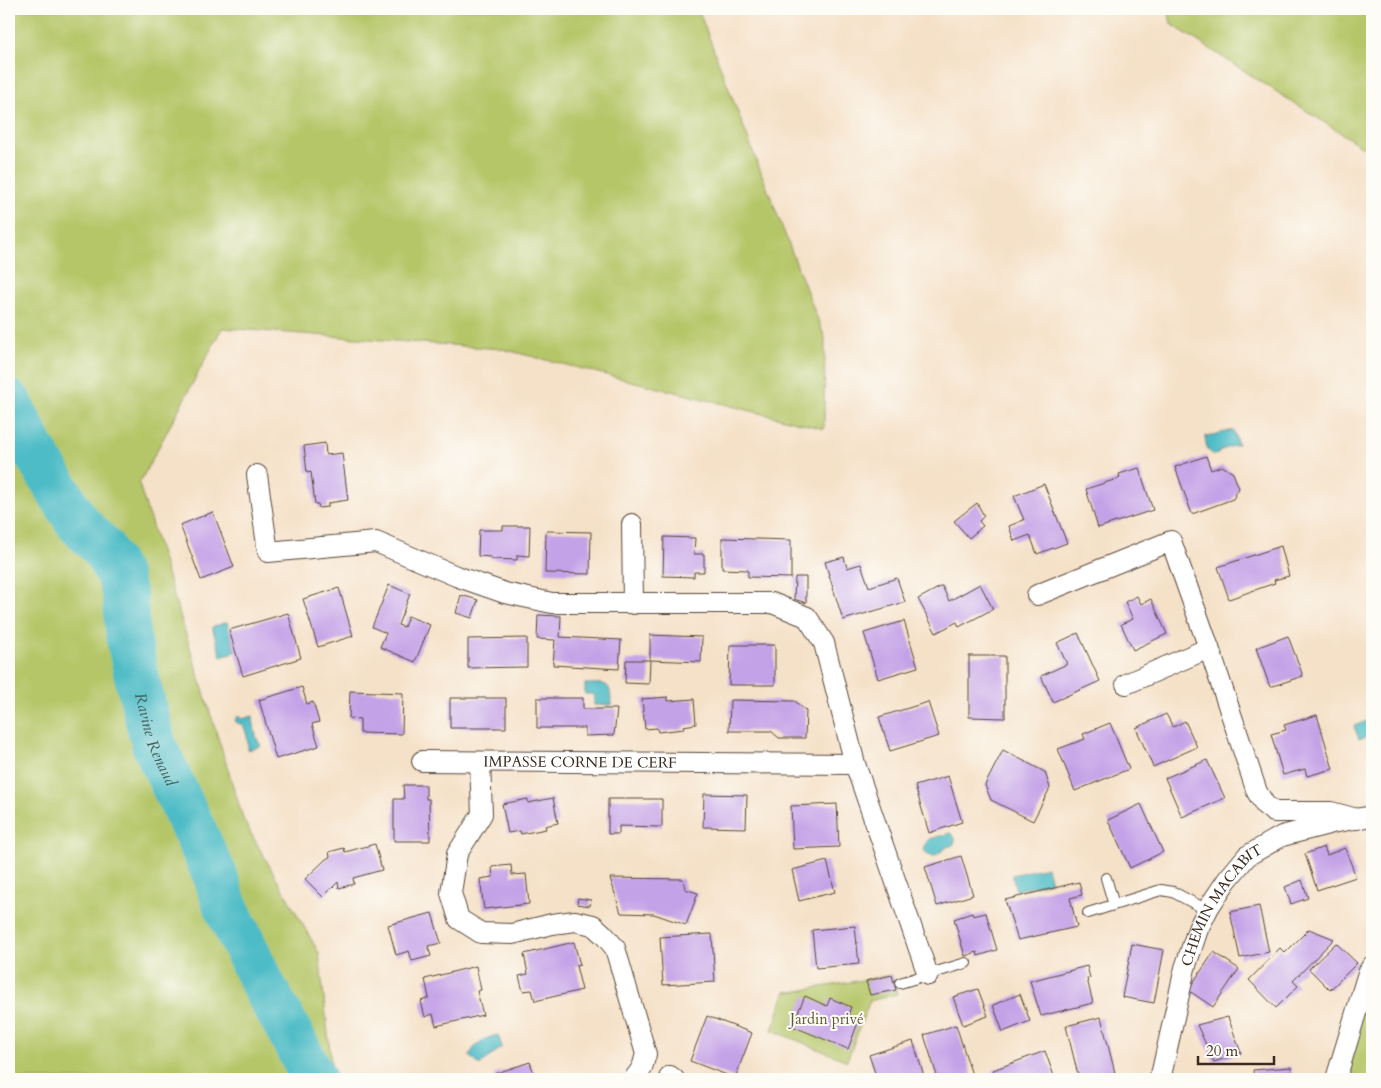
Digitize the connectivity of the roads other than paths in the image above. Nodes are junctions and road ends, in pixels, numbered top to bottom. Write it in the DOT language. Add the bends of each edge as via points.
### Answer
graph roads {
  1 [pos="257,475"];
  2 [pos="632,524"];
  3 [pos="1037,595"];
  4 [pos="633,604"];
  5 [pos="1209,648"];
  6 [pos="1126,684"];
  7 [pos="422,761"];
  8 [pos="480,762"];
  9 [pos="855,764"];
  10 [pos="1365,817"];
  11 [pos="1106,878"];
  12 [pos="1114,905"];
  13 [pos="1207,910"];
  14 [pos="1088,913"];
  15 [pos="966,963"];
  16 [pos="1372,966"];
  17 [pos="928,975"];
  18 [pos="900,983"];
  19 [pos="634,1079"];
  20 [pos="1158,1079"];
  21 [pos="1336,1079"];
  1 -- 4 [label="street" via="268,552 376,542 506,594 552,603"];
  2 -- 4 [label="street"];
  3 -- 5 [label="street" via="1171,541"];
  4 -- 9 [label="street" via="772,603 807,618 824,643"];
  5 -- 6 [label="street"];
  5 -- 10 [label="street" via="1257,792 1265,805 1274,812 1331,812"];
  7 -- 8 [label="street"];
  8 -- 9 [label="street, IMPASSE CORNE DE CERF"];
  8 -- 19 [label="street, IMPASSE CORNE DE CERF" via="482,814 458,854 451,893 459,919 481,932 512,934 575,921 592,925 604,935 615,948 646,1054"];
  9 -- 17 [label="street"];
  10 -- 13 [label="street, CHEMIN MACABIT" via="1282,836 1247,856"];
  11 -- 12 [label="lane"];
  12 -- 13 [label="lane" via="1161,890 1173,892"];
  12 -- 14 [label="lane"];
  13 -- 20 [label="street, CHEMIN MACABIT" via="1185,968"];
  15 -- 17 [label="lane"];
  16 -- 21 [label="street"];
  17 -- 18 [label="lane"];
}
